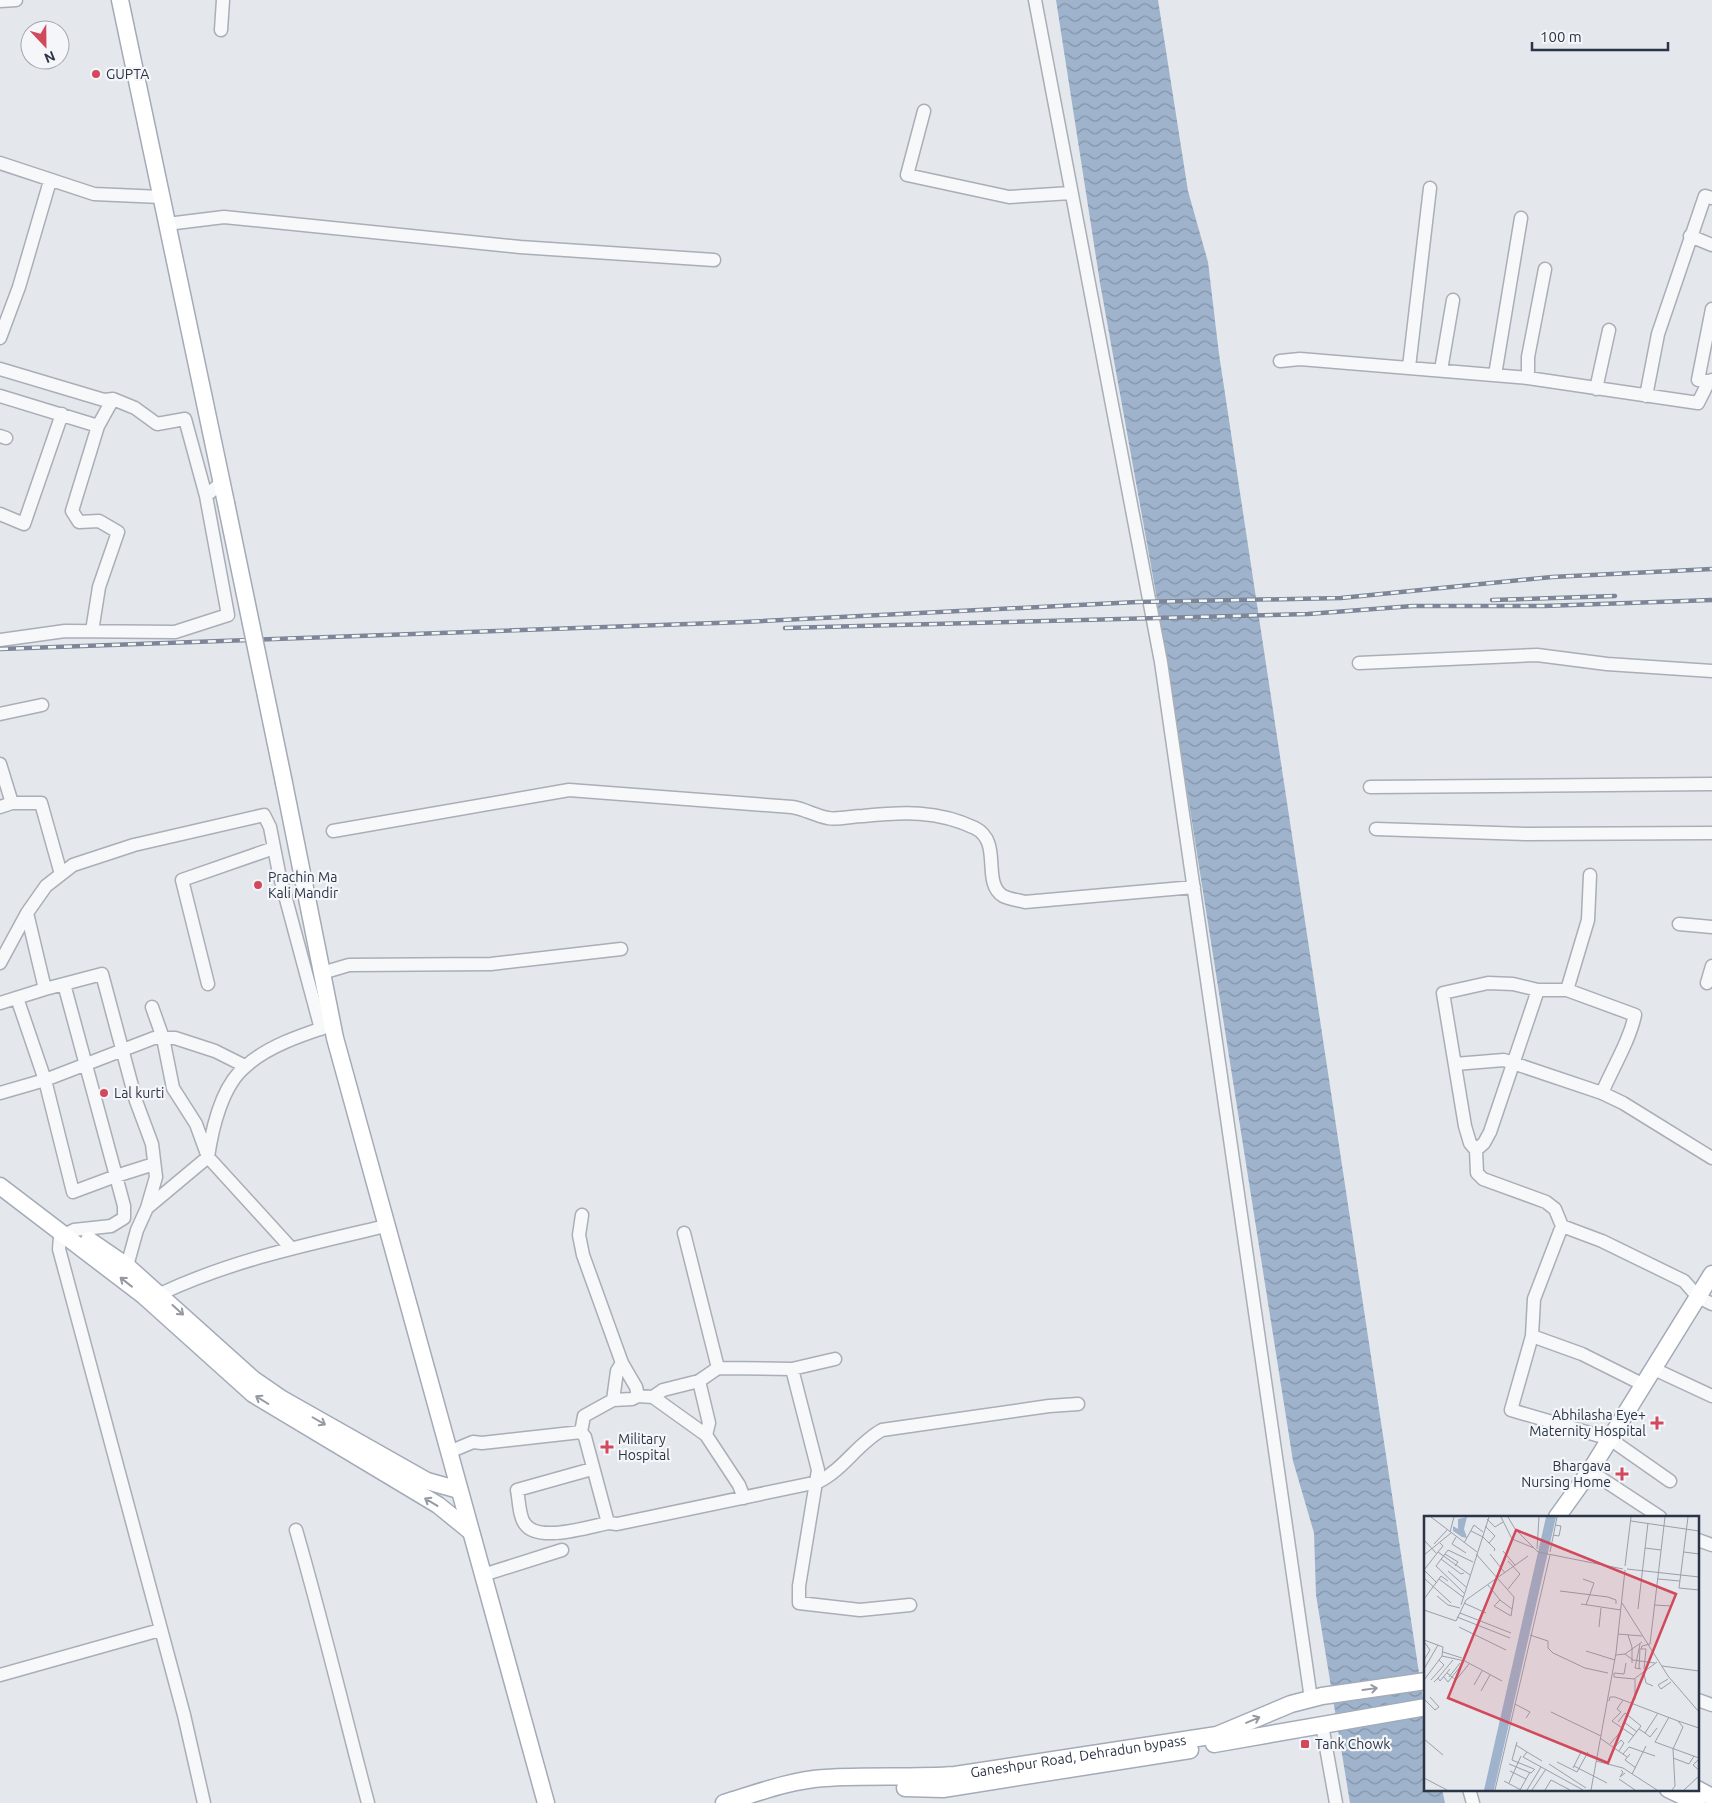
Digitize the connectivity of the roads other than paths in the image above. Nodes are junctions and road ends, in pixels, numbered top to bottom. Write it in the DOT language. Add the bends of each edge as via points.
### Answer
graph roads {
  1 [pos="16,0"];
  2 [pos="120,0"];
  3 [pos="223,0"];
  4 [pos="1035,0"];
  5 [pos="0,1"];
  6 [pos="221,30"];
  7 [pos="924,111"];
  8 [pos="0,164"];
  9 [pos="50,181"];
  10 [pos="1430,188"];
  11 [pos="1071,193"];
  12 [pos="161,197"];
  13 [pos="1712,198"];
  14 [pos="1521,218"];
  15 [pos="167,224"];
  16 [pos="1690,236"];
  17 [pos="1712,245"];
  18 [pos="714,260"];
  19 [pos="1545,269"];
  20 [pos="1453,300"];
  21 [pos="1712,309"];
  22 [pos="1609,330"];
  23 [pos="0,338"];
  24 [pos="1280,361"];
  25 [pos="1410,367"];
  26 [pos="0,369"];
  27 [pos="1441,370"];
  28 [pos="1495,375"];
  29 [pos="1528,378"];
  30 [pos="1711,381"];
  31 [pos="1596,389"];
  32 [pos="0,396"];
  33 [pos="1646,396"];
  34 [pos="113,399"];
  35 [pos="62,414"];
  36 [pos="98,426"];
  37 [pos="222,482"];
  38 [pos="206,496"];
  39 [pos="0,514"];
  40 [pos="92,631"];
  41 [pos="0,640"];
  42 [pos="1359,663"];
  43 [pos="1712,671"];
  44 [pos="42,705"];
  45 [pos="0,714"];
  46 [pos="0,764"];
  47 [pos="1712,784"];
  48 [pos="1370,786"];
  49 [pos="6,805"];
  50 [pos="1376,829"];
  51 [pos="333,831"];
  52 [pos="1712,833"];
  53 [pos="274,848"];
  54 [pos="61,874"];
  55 [pos="1590,875"];
  56 [pos="1194,887"];
  57 [pos="27,913"];
  58 [pos="1679,924"];
  59 [pos="1712,927"];
  60 [pos="621,949"];
  61 [pos="1,955"];
  62 [pos="1712,966"];
  63 [pos="322,973"];
  64 [pos="1707,983"];
  65 [pos="64,984"];
  66 [pos="208,984"];
  67 [pos="45,989"];
  68 [pos="1538,990"];
  69 [pos="1568,990"];
  70 [pos="18,998"];
  71 [pos="0,1004"];
  72 [pos="152,1007"];
  73 [pos="327,1027"];
  74 [pos="163,1038"];
  75 [pos="123,1051"];
  76 [pos="1514,1063"];
  77 [pos="1455,1064"];
  78 [pos="86,1066"];
  79 [pos="245,1066"];
  80 [pos="45,1080"];
  81 [pos="0,1093"];
  82 [pos="1602,1093"];
  83 [pos="1476,1150"];
  84 [pos="208,1157"];
  85 [pos="1712,1158"];
  86 [pos="154,1164"];
  87 [pos="0,1174"];
  88 [pos="116,1176"];
  89 [pos="0,1186"];
  90 [pos="147,1208"];
  91 [pos="582,1216"];
  92 [pos="119,1221"];
  93 [pos="386,1226"];
  94 [pos="1562,1226"];
  95 [pos="137,1230"];
  96 [pos="69,1232"];
  97 [pos="684,1233"];
  98 [pos="291,1248"];
  99 [pos="127,1266"];
  100 [pos="1712,1274"];
  101 [pos="160,1294"];
  102 [pos="1707,1300"];
  103 [pos="1532,1336"];
  104 [pos="835,1359"];
  105 [pos="622,1363"];
  106 [pos="718,1368"];
  107 [pos="792,1369"];
  108 [pos="1659,1372"];
  109 [pos="699,1381"];
  110 [pos="1644,1385"];
  111 [pos="638,1396"];
  112 [pos="1712,1396"];
  113 [pos="653,1397"];
  114 [pos="613,1400"];
  115 [pos="1078,1404"];
  116 [pos="581,1432"];
  117 [pos="706,1435"];
  118 [pos="1615,1442"];
  119 [pos="449,1452"];
  120 [pos="592,1469"];
  121 [pos="1595,1473"];
  122 [pos="1670,1481"];
  123 [pos="818,1482"];
  124 [pos="459,1490"];
  125 [pos="744,1498"];
  126 [pos="1558,1516"];
  127 [pos="1572,1516"];
  128 [pos="1659,1516"];
  129 [pos="608,1523"];
  130 [pos="296,1530"];
  131 [pos="470,1530"];
  132 [pos="1700,1541"];
  133 [pos="1712,1545"];
  134 [pos="562,1550"];
  135 [pos="483,1575"];
  136 [pos="910,1605"];
  137 [pos="160,1630"];
  138 [pos="0,1675"];
  139 [pos="1424,1681"];
  140 [pos="1317,1697"];
  141 [pos="1700,1701"];
  142 [pos="1712,1705"];
  143 [pos="1424,1707"];
  144 [pos="1326,1724"];
  145 [pos="1469,1790"];
  146 [pos="1670,1790"];
  147 [pos="1699,1790"];
  148 [pos="1712,1797"];
  149 [pos="204,1803"];
  150 [pos="368,1803"];
  151 [pos="546,1803"];
  152 [pos="724,1803"];
  153 [pos="760,1803"];
  154 [pos="1336,1803"];
  155 [pos="1473,1803"];
  156 [pos="1697,1803"];
  1 -- 5 [label="street"];
  2 -- 12 [label="main road"];
  3 -- 6 [label="street"];
  4 -- 11 [label="street"];
  7 -- 11 [label="street" via="907,175 1009,197"];
  8 -- 9 [label="street"];
  9 -- 12 [label="street" via="94,194"];
  9 -- 23 [label="street" via="19,287"];
  10 -- 25 [label="street"];
  11 -- 56 [label="street" via="1161,662"];
  12 -- 15 [label="main road"];
  13 -- 16 [label="street" via="1705,196"];
  14 -- 28 [label="street"];
  15 -- 18 [label="street" via="224,217 520,247"];
  15 -- 37 [label="main road"];
  16 -- 17 [label="street"];
  16 -- 33 [label="street" via="1658,334"];
  19 -- 29 [label="street" via="1528,357"];
  20 -- 27 [label="street"];
  21 -- 30 [label="street" via="1698,380"];
  22 -- 31 [label="street"];
  24 -- 25 [label="street" via="1300,359"];
  25 -- 27 [label="street"];
  26 -- 34 [label="street" via="104,400"];
  27 -- 28 [label="street"];
  28 -- 29 [label="street"];
  29 -- 31 [label="street"];
  30 -- 33 [label="street" via="1698,403"];
  31 -- 33 [label="street"];
  32 -- 35 [label="street"];
  34 -- 36 [label="street"];
  34 -- 38 [label="street" via="135,408 157,424 185,419"];
  35 -- 36 [label="street"];
  35 -- 39 [label="street" via="24,524"];
  36 -- 40 [label="street" via="72,511 79,522 99,522 118,532 99,587"];
  37 -- 38 [label="street"];
  37 -- 63 [label="main road, bridge"];
  38 -- 40 [label="street" via="228,615 175,632"];
  40 -- 41 [label="street" via="65,631"];
  42 -- 43 [label="street" via="1536,655 1607,664"];
  44 -- 45 [label="street"];
  46 -- 49 [label="street"];
  47 -- 48 [label="street"];
  49 -- 54 [label="street" via="41,803"];
  50 -- 52 [label="street" via="1526,834"];
  51 -- 56 [label="street" via="569,790 792,807 829,818 915,811 951,818 977,829 989,846 996,887 1001,895 1009,898 1025,902"];
  53 -- 54 [label="street" via="264,815 134,845 73,865"];
  53 -- 66 [label="street" via="182,880"];
  53 -- 73 [label="street"];
  54 -- 57 [label="street" via="46,886"];
  55 -- 69 [label="street" via="1588,920"];
  56 -- 140 [label="street"];
  57 -- 61 [label="street"];
  57 -- 67 [label="street"];
  58 -- 59 [label="street"];
  60 -- 63 [label="street" via="491,964 349,965"];
  62 -- 64 [label="street"];
  63 -- 73 [label="main road"];
  65 -- 67 [label="street"];
  65 -- 75 [label="street" via="102,974"];
  65 -- 78 [label="street"];
  67 -- 70 [label="street"];
  68 -- 69 [label="street"];
  68 -- 76 [label="street"];
  68 -- 77 [label="street" via="1488,983 1443,993"];
  69 -- 82 [label="street" via="1635,1015 1631,1034"];
  70 -- 71 [label="street"];
  70 -- 80 [label="street"];
  72 -- 74 [label="street"];
  73 -- 79 [label="street" via="293,1039"];
  73 -- 93 [label="main road"];
  74 -- 75 [label="street" via="154,1038"];
  74 -- 79 [label="street" via="175,1038 215,1051"];
  74 -- 84 [label="street" via="173,1088 196,1124"];
  75 -- 78 [label="street"];
  75 -- 86 [label="street" via="152,1144"];
  76 -- 77 [label="street" via="1504,1060"];
  76 -- 82 [label="street"];
  76 -- 83 [label="street" via="1490,1132"];
  77 -- 83 [label="street" via="1465,1126 1470,1143"];
  78 -- 80 [label="street"];
  78 -- 88 [label="street"];
  79 -- 84 [label="street" via="230,1087 212,1127"];
  80 -- 81 [label="street"];
  80 -- 88 [label="street" via="73,1192"];
  82 -- 85 [label="street" via="1623,1102"];
  83 -- 94 [label="street" via="1477,1173 1483,1179 1546,1202 1555,1209"];
  84 -- 90 [label="street"];
  84 -- 98 [label="street"];
  86 -- 88 [label="street"];
  86 -- 90 [label="street" via="156,1177"];
  87 -- 96 [label="main road"];
  88 -- 92 [label="street" via="124,1206 124,1218"];
  89 -- 96 [label="main road"];
  90 -- 95 [label="street"];
  91 -- 105 [label="street" via="579,1236 583,1255"];
  92 -- 95 [label="street"];
  92 -- 96 [label="street" via="111,1226"];
  93 -- 98 [label="street"];
  93 -- 119 [label="main road"];
  94 -- 102 [label="street" via="1602,1241 1684,1281"];
  94 -- 103 [label="street" via="1534,1300"];
  95 -- 99 [label="street"];
  96 -- 99 [label="main road"];
  131 -- 96 [label="main road, one-way" via="438,1505 252,1394"];
  96 -- 137 [label="street" via="60,1237 61,1258"];
  97 -- 106 [label="street"];
  98 -- 101 [label="street" via="204,1274"];
  99 -- 101 [label="main road"];
  100 -- 102 [label="main road"];
  101 -- 124 [label="main road, one-way" via="253,1379 282,1399 427,1481"];
  102 -- 108 [label="main road"];
  103 -- 110 [label="street" via="1582,1354"];
  103 -- 118 [label="street" via="1511,1410"];
  104 -- 107 [label="street"];
  105 -- 111 [label="street"];
  105 -- 114 [label="street" via="617,1372"];
  106 -- 107 [label="street"];
  106 -- 109 [label="street"];
  107 -- 123 [label="street" via="818,1470"];
  108 -- 110 [label="main road"];
  108 -- 112 [label="street"];
  108 -- 118 [label="main road"];
  109 -- 113 [label="street" via="663,1390"];
  109 -- 117 [label="street" via="709,1423"];
  110 -- 118 [label="main road"];
  111 -- 113 [label="street"];
  111 -- 114 [label="street" via="632,1400"];
  113 -- 117 [label="street"];
  114 -- 116 [label="street" via="584,1416"];
  115 -- 123 [label="street" via="882,1430 867,1438 828,1477"];
  116 -- 119 [label="street" via="482,1444 473,1442"];
  116 -- 120 [label="street"];
  117 -- 125 [label="street"];
  118 -- 121 [label="main road"];
  118 -- 122 [label="street"];
  119 -- 124 [label="main road"];
  120 -- 129 [label="street" via="597,1477"];
  120 -- 129 [label="street" via="517,1490 524,1524 534,1532 550,1534"];
  121 -- 126 [label="main road"];
  121 -- 127 [label="main road"];
  121 -- 128 [label="street"];
  123 -- 125 [label="street"];
  123 -- 136 [label="street" via="799,1586 799,1603 860,1610"];
  124 -- 131 [label="main road"];
  125 -- 129 [label="street" via="617,1524"];
  130 -- 150 [label="street"];
  131 -- 135 [label="main road"];
  132 -- 133 [label="street"];
  134 -- 135 [label="street"];
  135 -- 151 [label="main road"];
  137 -- 138 [label="street"];
  137 -- 149 [label="street"];
  140 -- 139 [label="main road, Ganeshpur Road, Dehradun bypass, one-way"];
  152 -- 140 [label="main road, Ganeshpur Road, Dehradun bypass, one-way" via="787,1784 824,1778 955,1775 1217,1735 1291,1704"];
  141 -- 142 [label="street"];
  143 -- 144 [label="main road"];
  144 -- 153 [label="main road" via="1174,1753 943,1788 810,1789"];
  144 -- 154 [label="street"];
  145 -- 155 [label="street"];
  146 -- 156 [label="main road"];
  147 -- 148 [label="main road"];
}
